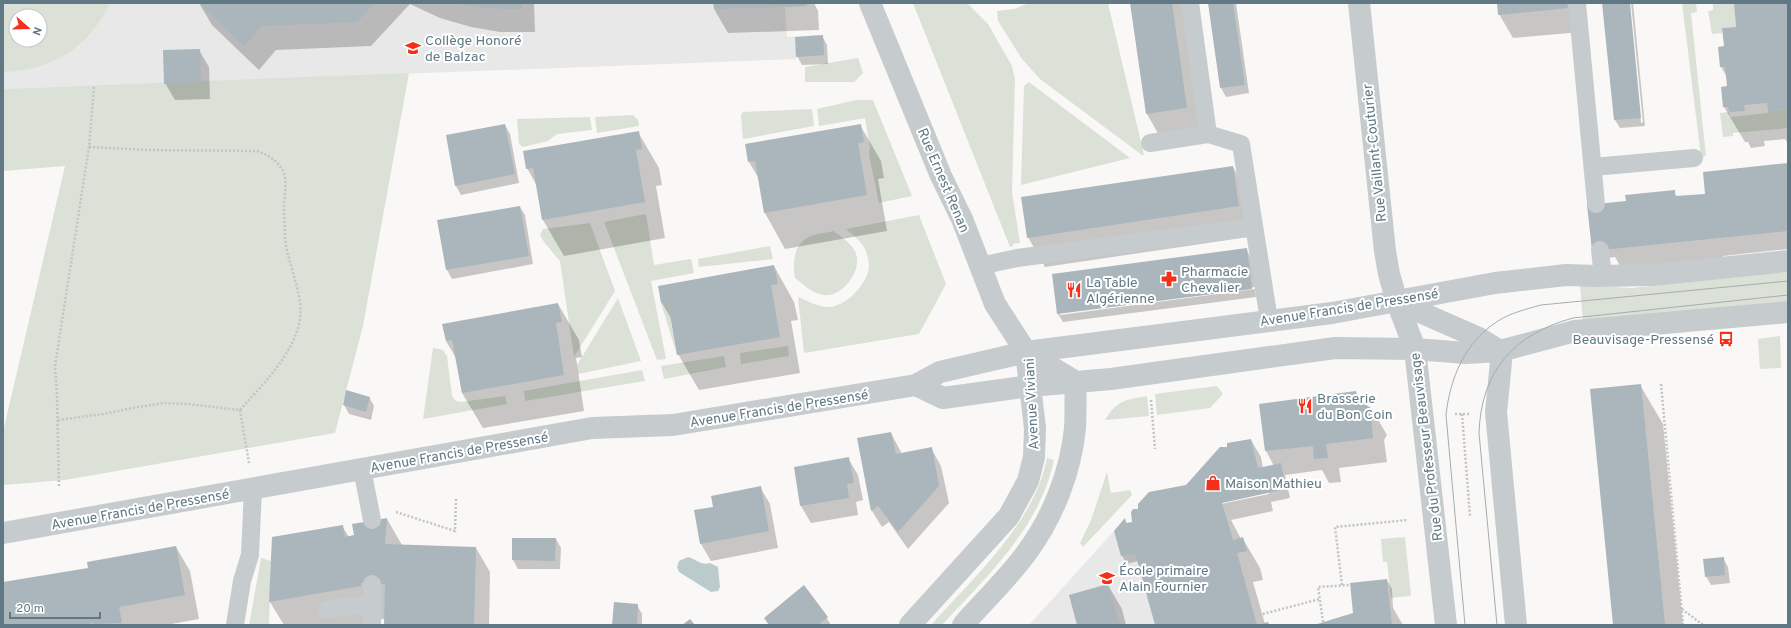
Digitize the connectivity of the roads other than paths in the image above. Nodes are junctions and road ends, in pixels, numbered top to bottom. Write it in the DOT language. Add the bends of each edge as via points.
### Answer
graph roads {
  1 [pos="870,3"];
  2 [pos="1190,3"];
  3 [pos="1359,3"];
  4 [pos="1577,3"];
  5 [pos="1208,134"];
  6 [pos="1150,143"];
  7 [pos="1694,158"];
  8 [pos="1593,167"];
  9 [pos="1596,204"];
  10 [pos="1253,226"];
  11 [pos="1600,250"];
  12 [pos="1788,261"];
  13 [pos="980,266"];
  14 [pos="1603,276"];
  15 [pos="1397,302"];
  16 [pos="1788,312"];
  17 [pos="1269,320"];
  18 [pos="1415,349"];
  19 [pos="1500,351"];
  20 [pos="1026,352"];
  21 [pos="1076,382"];
  22 [pos="916,385"];
  23 [pos="1030,386"];
  24 [pos="362,469"];
  25 [pos="253,489"];
  26 [pos="372,520"];
  27 [pos="3,533"];
  28 [pos="372,584"];
  29 [pos="372,606"];
  30 [pos="327,610"];
  31 [pos="235,625"];
  32 [pos="372,625"];
  33 [pos="910,625"];
  34 [pos="963,625"];
  35 [pos="1446,625"];
  36 [pos="1516,625"];
  1 -- 13 [label="street, Rue Ernest Renan"];
  2 -- 5 [label="lane"];
  3 -- 15 [label="street, Rue Vaillant-Couturier" via="1385,251"];
  4 -- 8 [label="lane"];
  5 -- 6 [label="lane"];
  5 -- 10 [label="lane" via="1241,144"];
  7 -- 8 [label="lane"];
  8 -- 9 [label="lane"];
  10 -- 13 [label="lane" via="1018,258"];
  10 -- 17 [label="lane"];
  11 -- 14 [label="lane"];
  12 -- 14 [label="street, Avenue Francis de Pressensé" via="1653,275"];
  13 -- 20 [label="street, Rue Ernest Renan" via="995,304"];
  14 -- 15 [label="street, Avenue Francis de Pressensé" via="1566,275 1495,283"];
  15 -- 17 [label="street, Avenue Francis de Pressensé"];
  15 -- 18 [label="street, Rue du Professeur Beauvisage"];
  15 -- 19 [label="street" via="1478,338"];
  16 -- 19 [label="street" via="1574,331"];
  17 -- 20 [label="street, Avenue Francis de Pressensé"];
  18 -- 19 [label="street" via="1466,353"];
  18 -- 21 [label="street" via="1336,348"];
  18 -- 35 [label="street, Rue du Professeur Beauvisage"];
  19 -- 36 [label="street" via="1497,421"];
  20 -- 21 [label="street, Avenue Viviani"];
  20 -- 22 [label="street, Avenue Francis de Pressensé" via="940,372"];
  20 -- 23 [label="street, Avenue Viviani"];
  21 -- 23 [label="street"];
  21 -- 34 [label="street" via="1075,428 1069,460 1061,488 1046,523 1027,552"];
  22 -- 23 [label="street" via="943,398"];
  22 -- 24 [label="street, Avenue Francis de Pressensé" via="673,426 592,428"];
  23 -- 33 [label="street, Avenue Viviani" via="1035,428 1034,457 1028,481 1009,516"];
  24 -- 25 [label="street, Avenue Francis de Pressensé"];
  24 -- 26 [label="lane"];
  25 -- 27 [label="street, Avenue Francis de Pressensé"];
  25 -- 31 [label="lane" via="250,555 242,581"];
  28 -- 29 [label="lane"];
  29 -- 30 [label="lane" via="348,606"];
  29 -- 32 [label="lane"];
}
